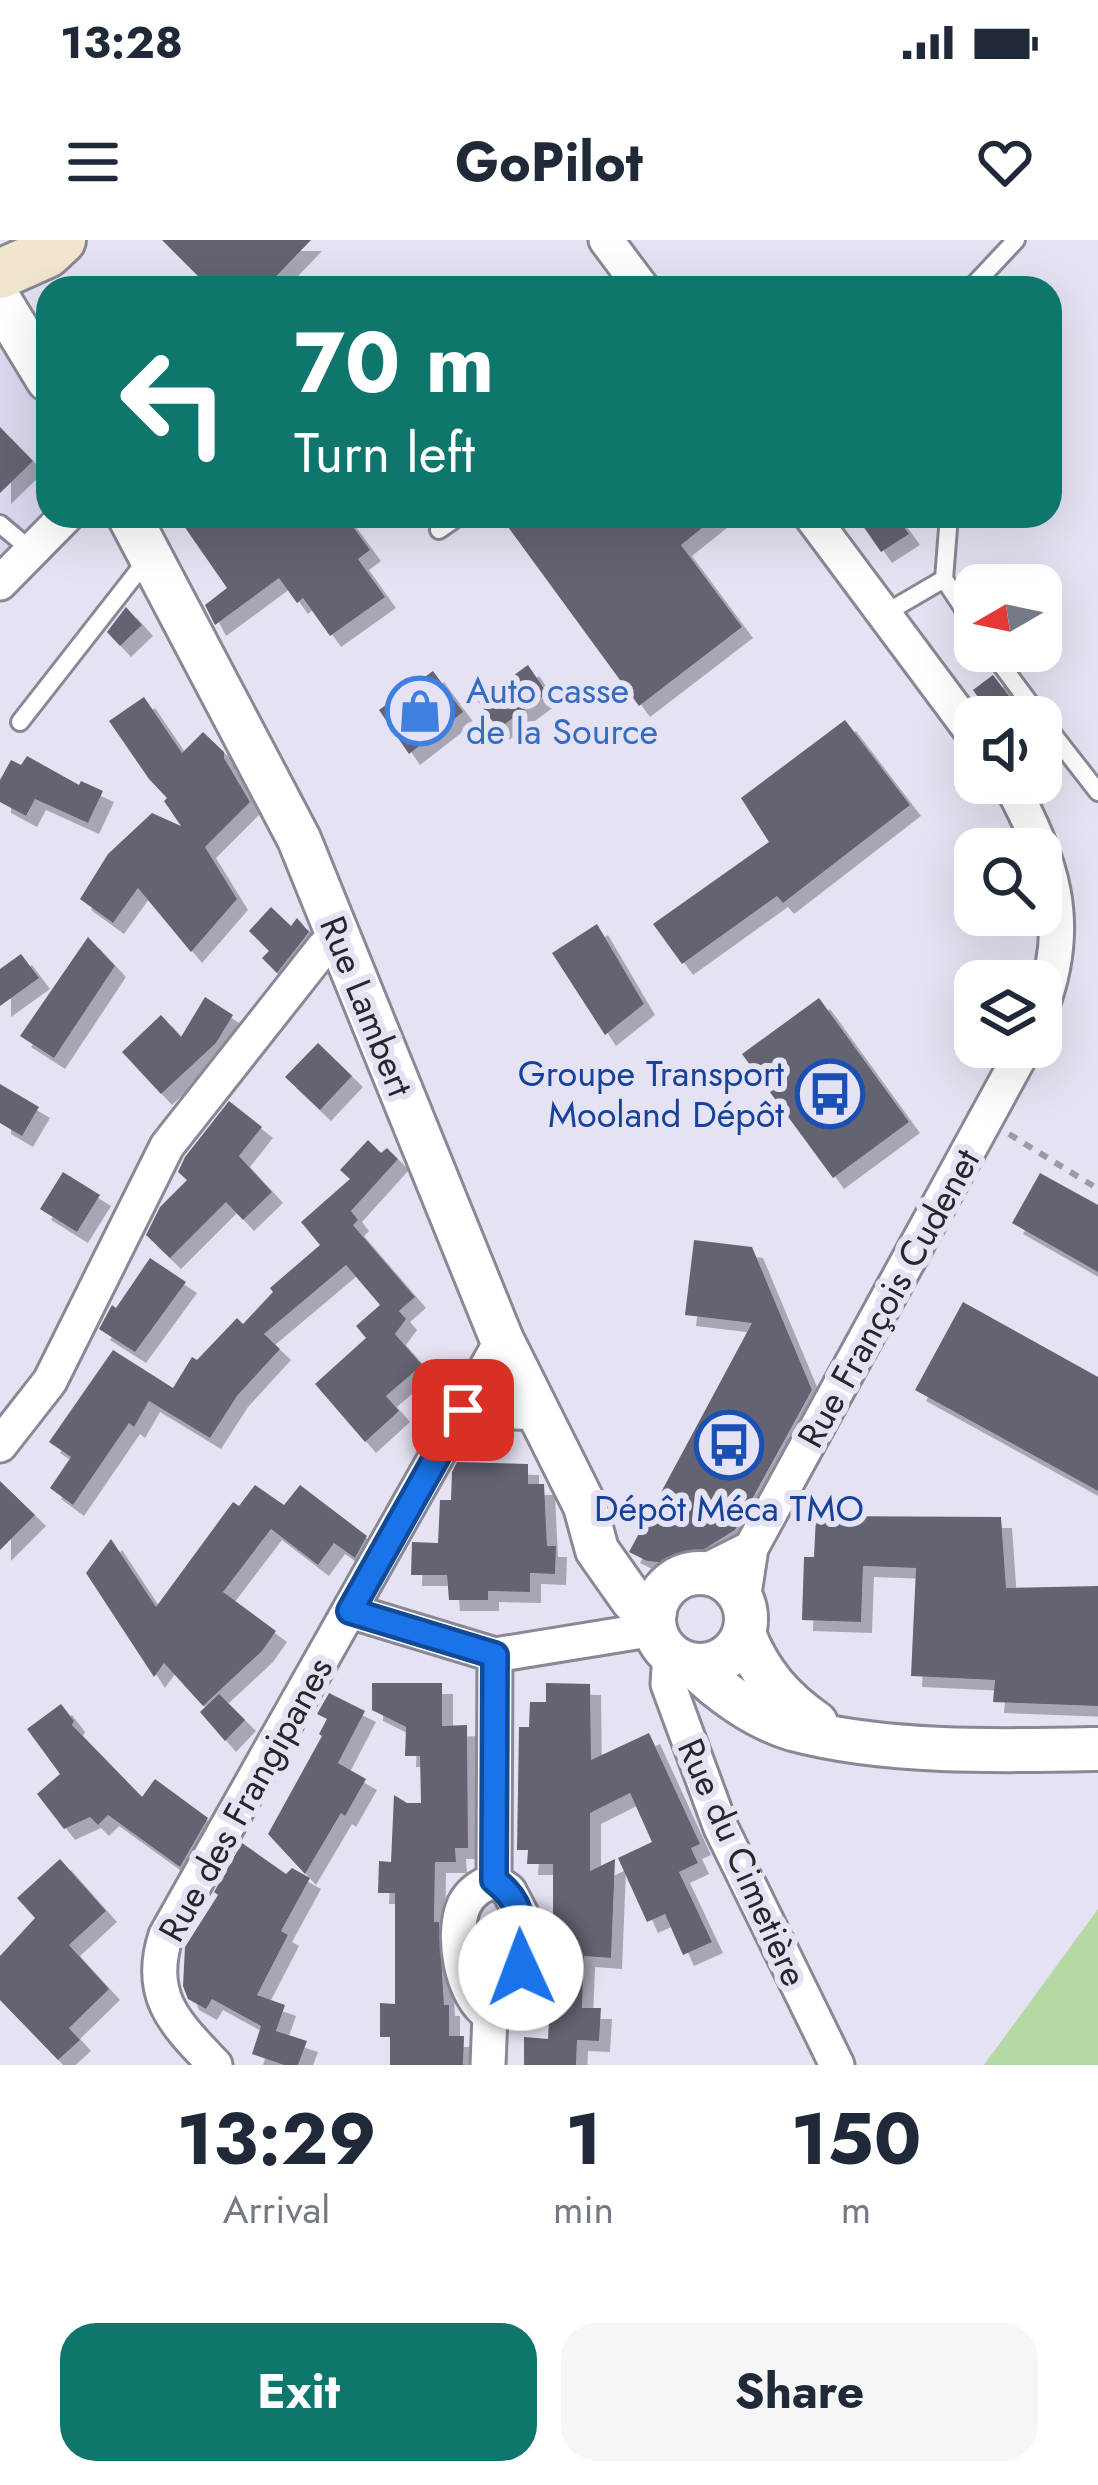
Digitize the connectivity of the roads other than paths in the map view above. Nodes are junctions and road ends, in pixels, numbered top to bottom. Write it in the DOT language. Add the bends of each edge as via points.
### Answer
graph roads {
  1 [pos="14,240"];
  2 [pos="61,240"];
  3 [pos="606,240"];
  4 [pos="1016,240"];
  5 [pos="0,261"];
  6 [pos="0,274"];
  7 [pos="633,276"];
  8 [pos="982,276"];
  9 [pos="0,301"];
  10 [pos="36,360"];
  11 [pos="0,524"];
  12 [pos="54,528"];
  13 [pos="135,528"];
  14 [pos="442,528"];
  15 [pos="820,528"];
  16 [pos="948,528"];
  17 [pos="439,530"];
  18 [pos="32,550"];
  19 [pos="149,557"];
  20 [pos="944,579"];
  21 [pos="0,584"];
  22 [pos="954,594"];
  23 [pos="884,614"];
  24 [pos="954,708"];
  25 [pos="20,722"];
  26 [pos="1062,746"];
  27 [pos="1098,792"];
  28 [pos="1021,804"];
  29 [pos="339,939"];
  30 [pos="1053,960"];
  31 [pos="1014,1068"];
  32 [pos="502,1340"];
  33 [pos="463,1410"];
  34 [pos="538,1413"];
  35 [pos="0,1445"];
  36 [pos="751,1548"];
  37 [pos="350,1611"];
  38 [pos="744,1617"];
  39 [pos="674,1619"];
  40 [pos="495,1655"];
  41 [pos="832,1735"];
  42 [pos="1098,1749"];
  43 [pos="494,1880"];
  44 [pos="490,2015"];
  45 [pos="215,2065"];
  46 [pos="488,2065"];
  47 [pos="837,2065"];
  1 -- 5 [label="main road"];
  2 -- 6 [label="main road"];
  3 -- 7 [label="street"];
  4 -- 8 [label="lane"];
  9 -- 10 [label="street"];
  11 -- 18 [label="lane"];
  12 -- 18 [label="street"];
  13 -- 19 [label="street, Rue Lambert"];
  14 -- 17 [label="lane"];
  15 -- 23 [label="street"];
  16 -- 20 [label="lane"];
  18 -- 21 [label="street"];
  19 -- 25 [label="lane"];
  19 -- 29 [label="street, Rue Lambert" via="299,839"];
  20 -- 22 [label="lane"];
  20 -- 23 [label="lane"];
  23 -- 24 [label="street"];
  26 -- 27 [label="lane"];
  28 -- 30 [label="street" via="1044,847 1057,909"];
  29 -- 32 [label="street, Rue Lambert"];
  29 -- 35 [label="street" via="324,947 167,1146 50,1381"];
  31 -- 36 [label="street, Rue François Cudenet"];
  32 -- 33 [label="street, Rue des Frangipanes"];
  32 -- 34 [label="street, Rue Lambert"];
  33 -- 34 [label="street"];
  33 -- 37 [label="street, Rue des Frangipanes"];
  34 -- 39 [label="street, Rue Lambert" via="613,1576 633,1601"];
  36 -- 38 [label="street, Rue François Cudenet"];
  36 -- 39 [label="street"];
  37 -- 40 [label="street"];
  37 -- 45 [label="street, Rue des Frangipanes" via="158,1958 166,2005"];
  38 -- 39 [label="street" via="720,1576"];
  38 -- 39 [label="street" via="724,1659"];
  38 -- 41 [label="street, Rue Lambert" via="754,1660 775,1689"];
  39 -- 40 [label="street"];
  39 -- 41 [label="street, Rue Lambert" via="715,1688 792,1729"];
  39 -- 47 [label="street, Rue du Cimetière" via="668,1684 721,1828"];
  40 -- 43 [label="street"];
  41 -- 42 [label="street, Rue Lambert" via="958,1750"];
  43 -- 44 [label="street" via="521,1915 521,1968 516,1987"];
  43 -- 44 [label="street" via="473,1892 461,1915 465,1987"];
  44 -- 46 [label="street"];
}
